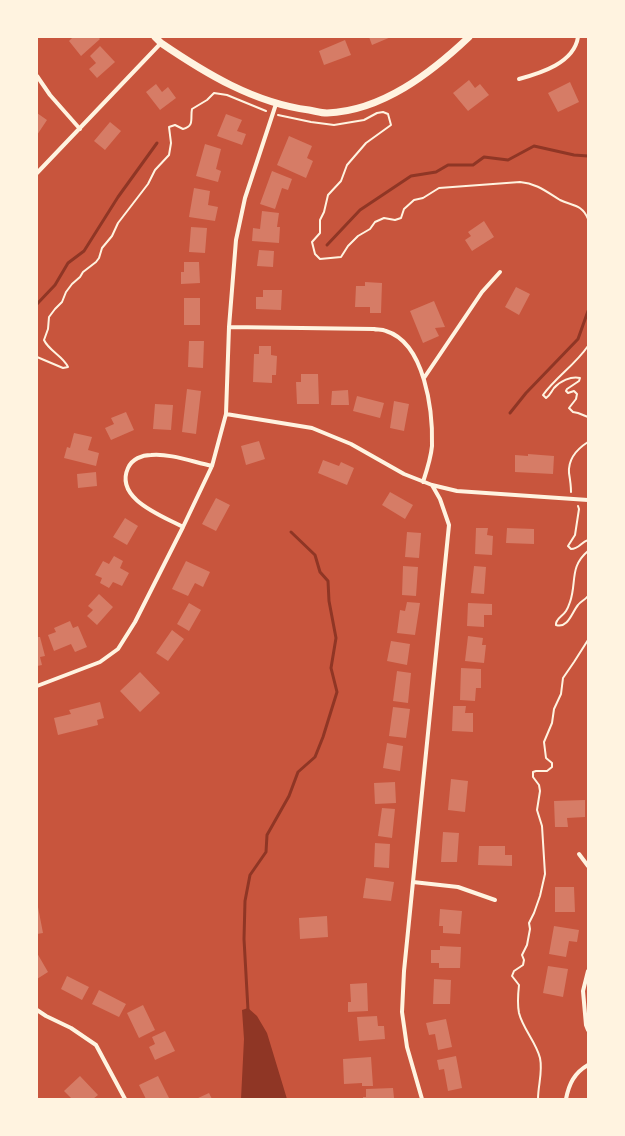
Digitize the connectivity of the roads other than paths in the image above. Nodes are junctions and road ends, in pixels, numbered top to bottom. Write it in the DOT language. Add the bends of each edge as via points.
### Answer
graph roads {
  1 [pos="468,37"];
  2 [pos="578,37"];
  3 [pos="158,40"];
  4 [pos="37,76"];
  5 [pos="519,79"];
  6 [pos="276,104"];
  7 [pos="80,129"];
  8 [pos="37,173"];
  9 [pos="500,272"];
  10 [pos="229,327"];
  11 [pos="424,378"];
  12 [pos="226,414"];
  13 [pos="212,466"];
  14 [pos="423,482"];
  15 [pos="432,485"];
  16 [pos="588,500"];
  17 [pos="183,527"];
  18 [pos="37,686"];
  19 [pos="579,854"];
  20 [pos="588,866"];
  21 [pos="413,882"];
  22 [pos="495,900"];
  23 [pos="588,971"];
  24 [pos="37,1010"];
  25 [pos="588,1030"];
  26 [pos="588,1065"];
  27 [pos="125,1099"];
  28 [pos="422,1099"];
  29 [pos="566,1099"];
  1 -- 6 [label="street" via="419,80 364,106 326,113"];
  2 -- 5 [label="street" via="574,49 560,62 542,73"];
  3 -- 6 [label="street" via="214,78"];
  3 -- 7 [label="street"];
  4 -- 7 [label="street"];
  6 -- 10 [label="street" via="245,198 236,240"];
  7 -- 8 [label="street"];
  9 -- 11 [label="street" via="482,292"];
  10 -- 11 [label="street" via="386,330 405,343 414,355"];
  10 -- 12 [label="street"];
  11 -- 14 [label="street" via="431,412 432,447"];
  12 -- 13 [label="street"];
  12 -- 14 [label="street" via="312,428 351,444"];
  13 -- 17 [label="street"];
  13 -- 17 [label="street" via="152,454 142,456 128,467 126,485 132,496 144,506"];
  14 -- 15 [label="street"];
  15 -- 16 [label="street" via="457,491"];
  15 -- 21 [label="street" via="440,498 449,525"];
  17 -- 18 [label="street" via="135,622 118,649 100,662"];
  19 -- 20 [label="street"];
  21 -- 22 [label="street" via="458,887"];
  21 -- 28 [label="street" via="402,1012 407,1046"];
  23 -- 25 [label="street" via="584,991"];
  24 -- 27 [label="street" via="96,1045"];
  26 -- 29 [label="street" via="579,1070 568,1088"];
}
